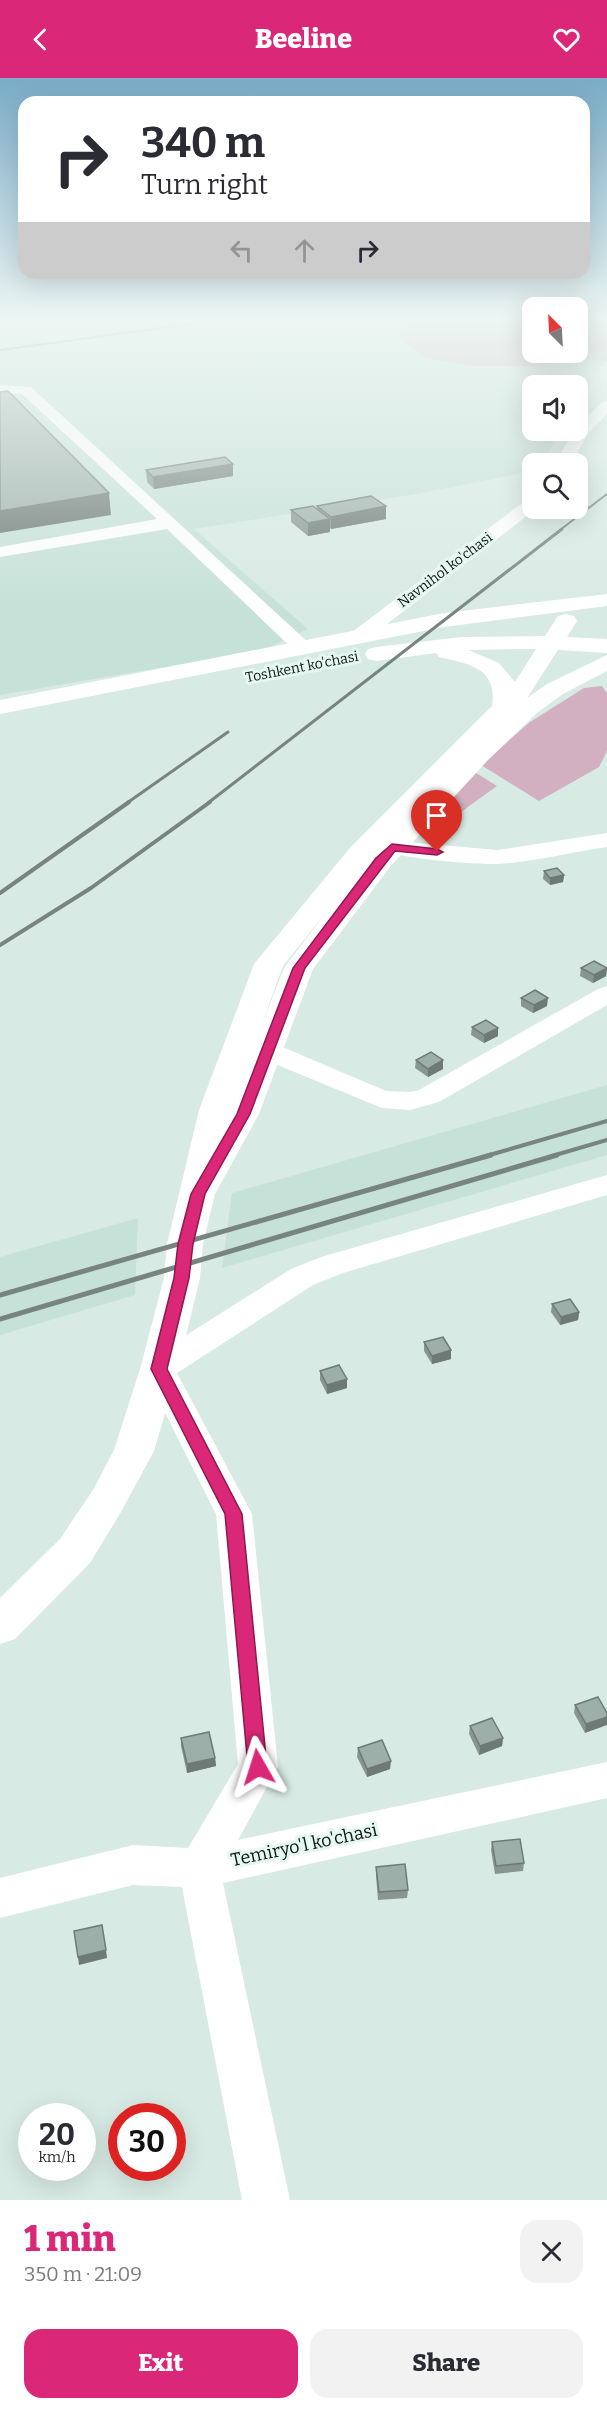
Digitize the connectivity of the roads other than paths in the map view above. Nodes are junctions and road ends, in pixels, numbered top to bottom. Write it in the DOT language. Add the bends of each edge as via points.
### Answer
graph roads {
  1 [pos="56,417"];
  2 [pos="595,417"];
  3 [pos="569,453"];
  4 [pos="522,512"];
  5 [pos="167,519"];
  6 [pos="0,552"];
  7 [pos="605,601"];
  8 [pos="566,621"];
  9 [pos="358,637"];
  10 [pos="554,642"];
  11 [pos="607,645"];
  12 [pos="303,648"];
  13 [pos="424,648"];
  14 [pos="607,662"];
  15 [pos="0,707"];
  16 [pos="504,708"];
  17 [pos="0,724"];
  18 [pos="607,840"];
  19 [pos="382,844"];
  20 [pos="607,994"];
  21 [pos="268,1050"];
  22 [pos="607,1185"];
  23 [pos="198,1194"];
  24 [pos="159,1369"];
  25 [pos="0,1626"];
  26 [pos="607,1780"];
  27 [pos="199,1868"];
  28 [pos="0,1898"];
  29 [pos="266,2200"];
  1 -- 5 [label="street"];
  2 -- 3 [label="street"];
  4 -- 9 [label="street, Navnihol ko'chasi"];
  5 -- 6 [label="street" via="161,525"];
  5 -- 12 [label="street"];
  7 -- 8 [label="main road" via="579,606"];
  7 -- 9 [label="main road, Toshkent ko'chasi" via="444,620"];
  8 -- 10 [label="main road"];
  8 -- 11 [label="main road" via="575,634"];
  9 -- 12 [label="main road, Toshkent ko'chasi"];
  10 -- 11 [label="main road, Toshkent ko'chasi"];
  10 -- 13 [label="main road, Toshkent ko'chasi"];
  10 -- 16 [label="main road"];
  12 -- 15 [label="main road, Toshkent ko'chasi"];
  13 -- 16 [label="main road" via="470,657 490,668 506,682"];
  13 -- 17 [label="main road, Toshkent ko'chasi" via="388,651"];
  14 -- 19 [label="main road" via="555,689 529,708"];
  16 -- 19 [label="main road"];
  18 -- 19 [label="street" via="498,857"];
  19 -- 21 [label="main road" via="380,861 299,968"];
  19 -- 23 [label="main road" via="269,964 214,1110"];
  20 -- 21 [label="street" via="429,1096 410,1101 382,1099"];
  21 -- 23 [label="main road" via="243,1114"];
  22 -- 24 [label="street" via="302,1277"];
  23 -- 24 [label="main road"];
  24 -- 25 [label="main road" via="134,1451 107,1501 75,1551"];
  24 -- 27 [label="street" via="234,1514 258,1767"];
  26 -- 27 [label="street, Temiryo'l ko'chasi"];
  27 -- 28 [label="street, Temiryo'l ko'chasi" via="133,1865"];
  27 -- 29 [label="street"];
}
